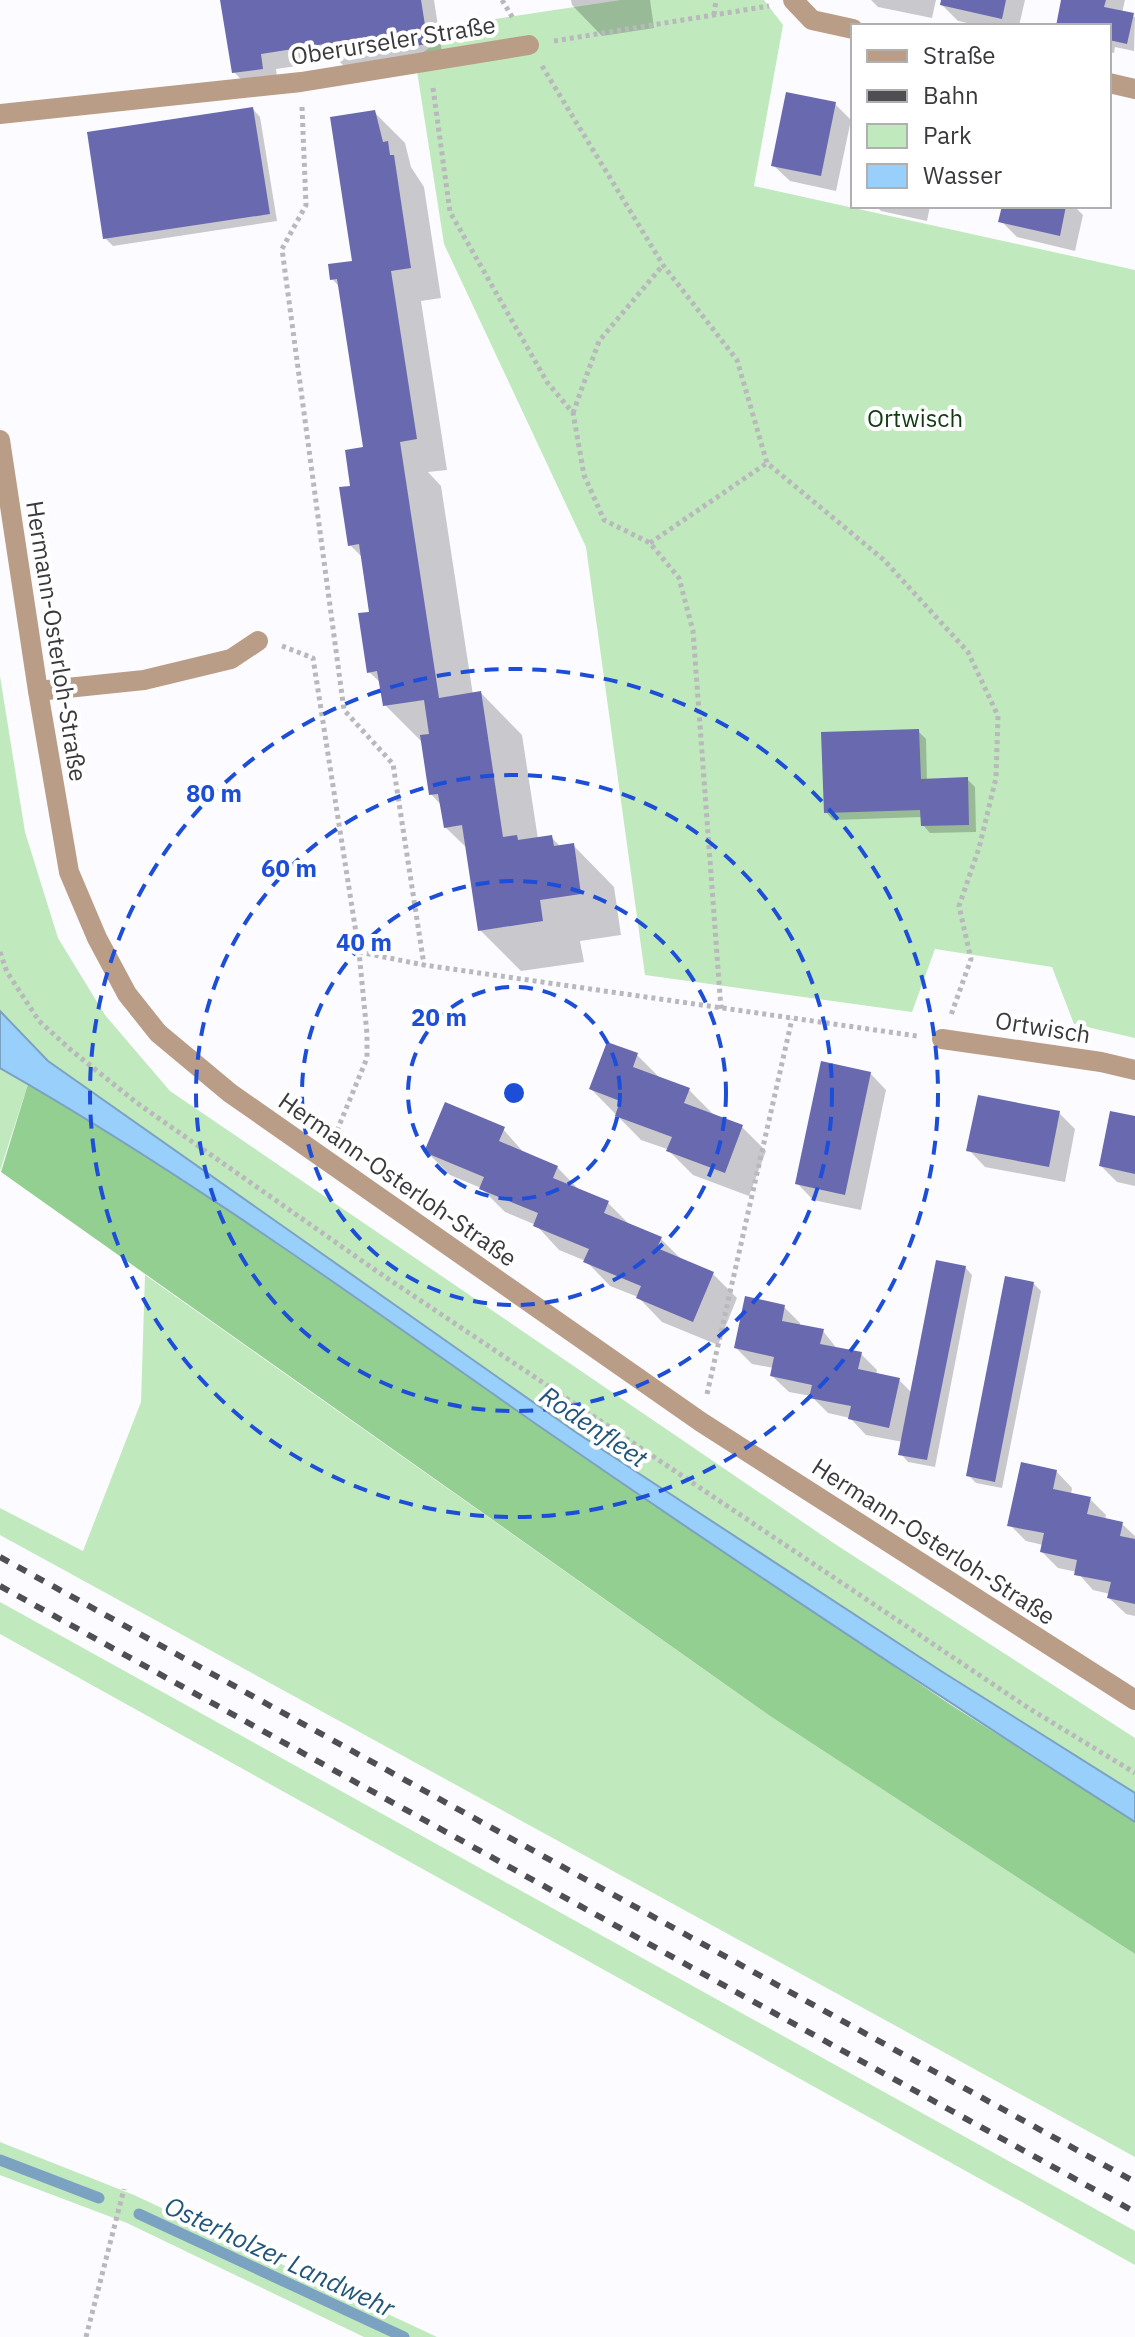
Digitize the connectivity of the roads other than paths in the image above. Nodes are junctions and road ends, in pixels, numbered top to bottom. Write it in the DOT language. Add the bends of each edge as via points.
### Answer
graph roads {
  1 [pos="793,1"];
  2 [pos="851,29"];
  3 [pos="529,45"];
  4 [pos="1111,83"];
  5 [pos="1135,89"];
  6 [pos="0,114"];
  7 [pos="0,440"];
  8 [pos="258,641"];
  9 [pos="38,691"];
  10 [pos="942,1039"];
  11 [pos="1135,1070"];
  12 [pos="1135,1700"];
  1 -- 2 [label="street" via="812,20"];
  3 -- 6 [label="street, Oberurseler Straße" via="301,82"];
  4 -- 5 [label="street"];
  7 -- 9 [label="street, Hermann-Osterloh-Straße"];
  8 -- 9 [label="street" via="231,659 144,680"];
  9 -- 12 [label="street, Hermann-Osterloh-Straße" via="69,872 127,994 158,1033 230,1093 701,1422"];
  10 -- 11 [label="street, Ortwisch"];
}
